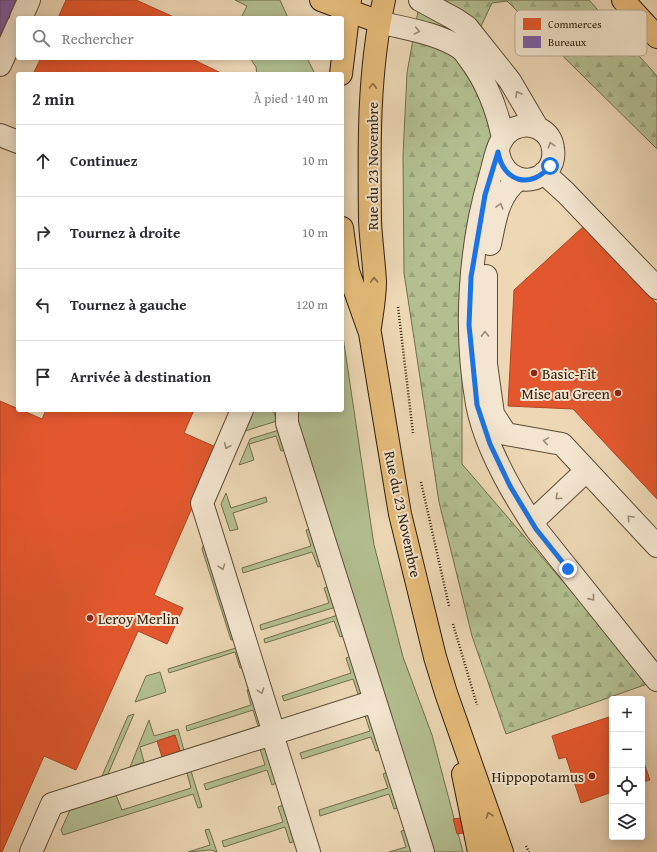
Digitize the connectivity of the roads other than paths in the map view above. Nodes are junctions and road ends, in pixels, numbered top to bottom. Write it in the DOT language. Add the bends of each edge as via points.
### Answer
graph roads {
  1 [pos="29,0"];
  2 [pos="321,0"];
  3 [pos="384,0"];
  4 [pos="420,0"];
  5 [pos="623,0"];
  6 [pos="349,6"];
  7 [pos="632,10"];
  8 [pos="22,16"];
  9 [pos="379,22"];
  10 [pos="647,26"];
  11 [pos="16,29"];
  12 [pos="657,37"];
  13 [pos="344,48"];
  14 [pos="343,60"];
  15 [pos="0,65"];
  16 [pos="341,72"];
  17 [pos="537,127"];
  18 [pos="0,135"];
  19 [pos="16,141"];
  20 [pos="501,145"];
  21 [pos="544,173"];
  22 [pos="518,179"];
  23 [pos="344,242"];
  24 [pos="657,288"];
  25 [pos="370,333"];
  26 [pos="241,412"];
  27 [pos="285,414"];
  28 [pos="586,471"];
  29 [pos="536,529"];
  30 [pos="657,546"];
  31 [pos="657,680"];
  32 [pos="446,693"];
  33 [pos="375,701"];
  34 [pos="273,734"];
  35 [pos="31,852"];
  36 [pos="309,852"];
  37 [pos="423,852"];
  38 [pos="479,852"];
  39 [pos="502,852"];
  1 -- 8 [label="lane"];
  2 -- 6 [label="main road"];
  3 -- 9 [label="main road, Rue du 23 Novembre"];
  17 -- 4 [label="lane, one-way" via="510,81 467,27"];
  5 -- 7 [label="main road"];
  6 -- 9 [label="main road"];
  6 -- 13 [label="main road"];
  9 -- 20 [label="lane, one-way" via="433,35 462,49 490,92 497,113"];
  25 -- 9 [label="main road, Rue du 23 Novembre, one-way" via="375,283 370,223 370,157 374,64"];
  10 -- 12 [label="main road"];
  11 -- 15 [label="lane"];
  14 -- 16 [label="main road"];
  17 -- 20 [label="lane" via="528,125 511,129"];
  21 -- 17 [label="lane, one-way" via="553,158 553,148 545,132"];
  18 -- 19 [label="lane"];
  20 -- 22 [label="lane" via="504,169"];
  20 -- 29 [label="lane" via="485,195 471,277 469,325 477,405 490,444 510,486"];
  21 -- 22 [label="lane" via="528,180"];
  21 -- 24 [label="lane"];
  28 -- 22 [label="lane, one-way" via="562,444 506,434 493,414 486,364 486,270 493,228 502,198"];
  23 -- 25 [label="main road, Rue du 23 Novembre" via="348,271"];
  25 -- 32 [label="main road, Rue du 23 Novembre" via="400,514"];
  26 -- 34 [label="lane, one-way" via="202,503"];
  27 -- 33 [label="lane"];
  28 -- 29 [label="lane, one-way" via="535,519"];
  30 -- 28 [label="lane, one-way"];
  29 -- 31 [label="lane, one-way"];
  32 -- 38 [label="main road, Rue du 23 Novembre"];
  39 -- 32 [label="main road, Rue du 23 Novembre, one-way"];
  33 -- 34 [label="lane"];
  33 -- 37 [label="lane"];
  34 -- 35 [label="lane" via="52,804"];
  34 -- 36 [label="lane"];
}
